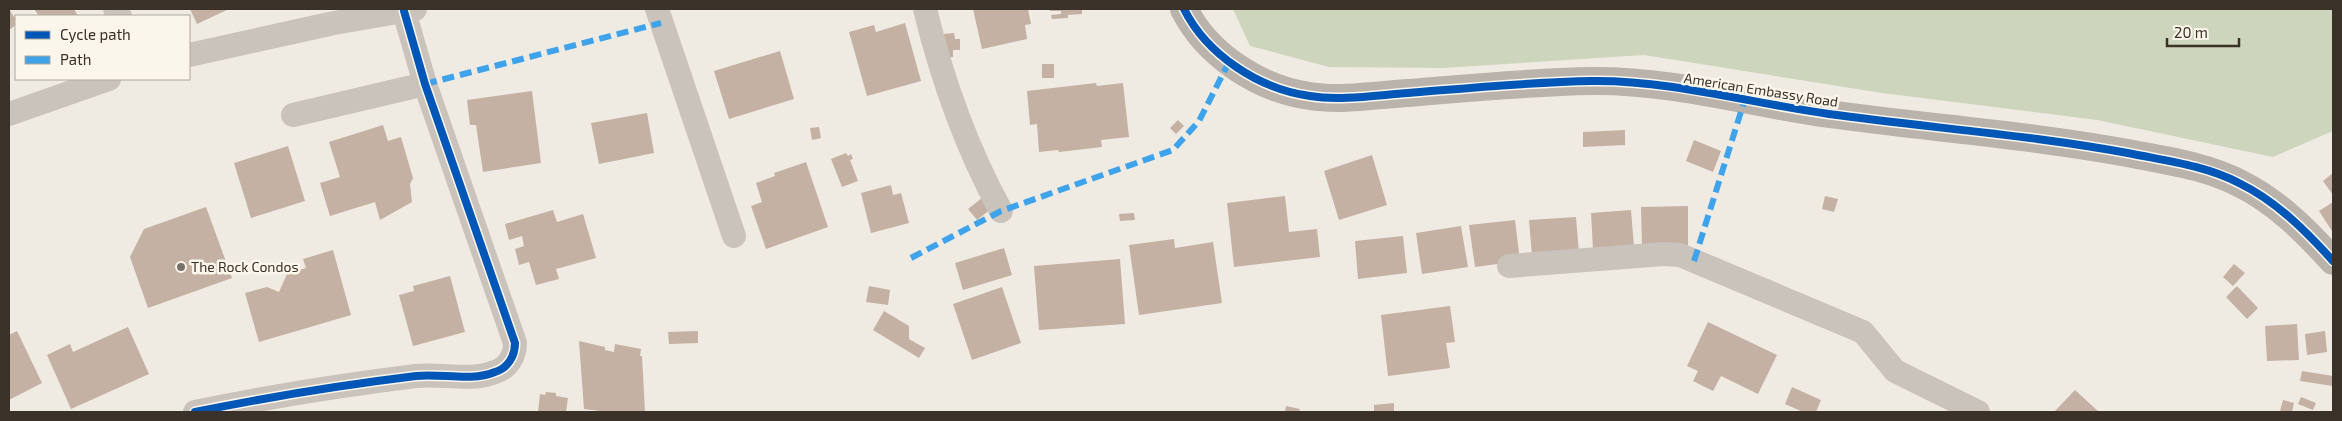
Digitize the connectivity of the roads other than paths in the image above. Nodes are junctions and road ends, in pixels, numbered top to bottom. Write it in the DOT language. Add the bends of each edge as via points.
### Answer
graph roads {
  1 [pos="657,9"];
  2 [pos="925,9"];
  3 [pos="1184,9"];
  4 [pos="410,10"];
  5 [pos="332,16"];
  6 [pos="190,55"];
  7 [pos="105,80"];
  8 [pos="425,84"];
  9 [pos="35,106"];
  10 [pos="9,114"];
  11 [pos="293,115"];
  12 [pos="9,132"];
  13 [pos="1001,211"];
  14 [pos="734,236"];
  15 [pos="2333,261"];
  16 [pos="1509,266"];
  17 [pos="195,412"];
  18 [pos="1978,412"];
  1 -- 14 [label="street"];
  2 -- 13 [label="street" via="950,97 978,168"];
  3 -- 15 [label="street, American Embassy Road" via="1206,42 1230,62 1260,81 1312,97 1555,82 1634,83 1844,116 2098,147 2185,164 2239,183 2294,220"];
  4 -- 5 [label="street"];
  4 -- 8 [label="street"];
  5 -- 6 [label="street"];
  7 -- 9 [label="street"];
  8 -- 11 [label="street"];
  8 -- 17 [label="street" via="515,343 510,361 497,372 481,376 419,376 286,394"];
  9 -- 10 [label="street"];
  9 -- 12 [label="street"];
  16 -- 18 [label="street" via="1680,255 1863,332 1895,371"];
}
